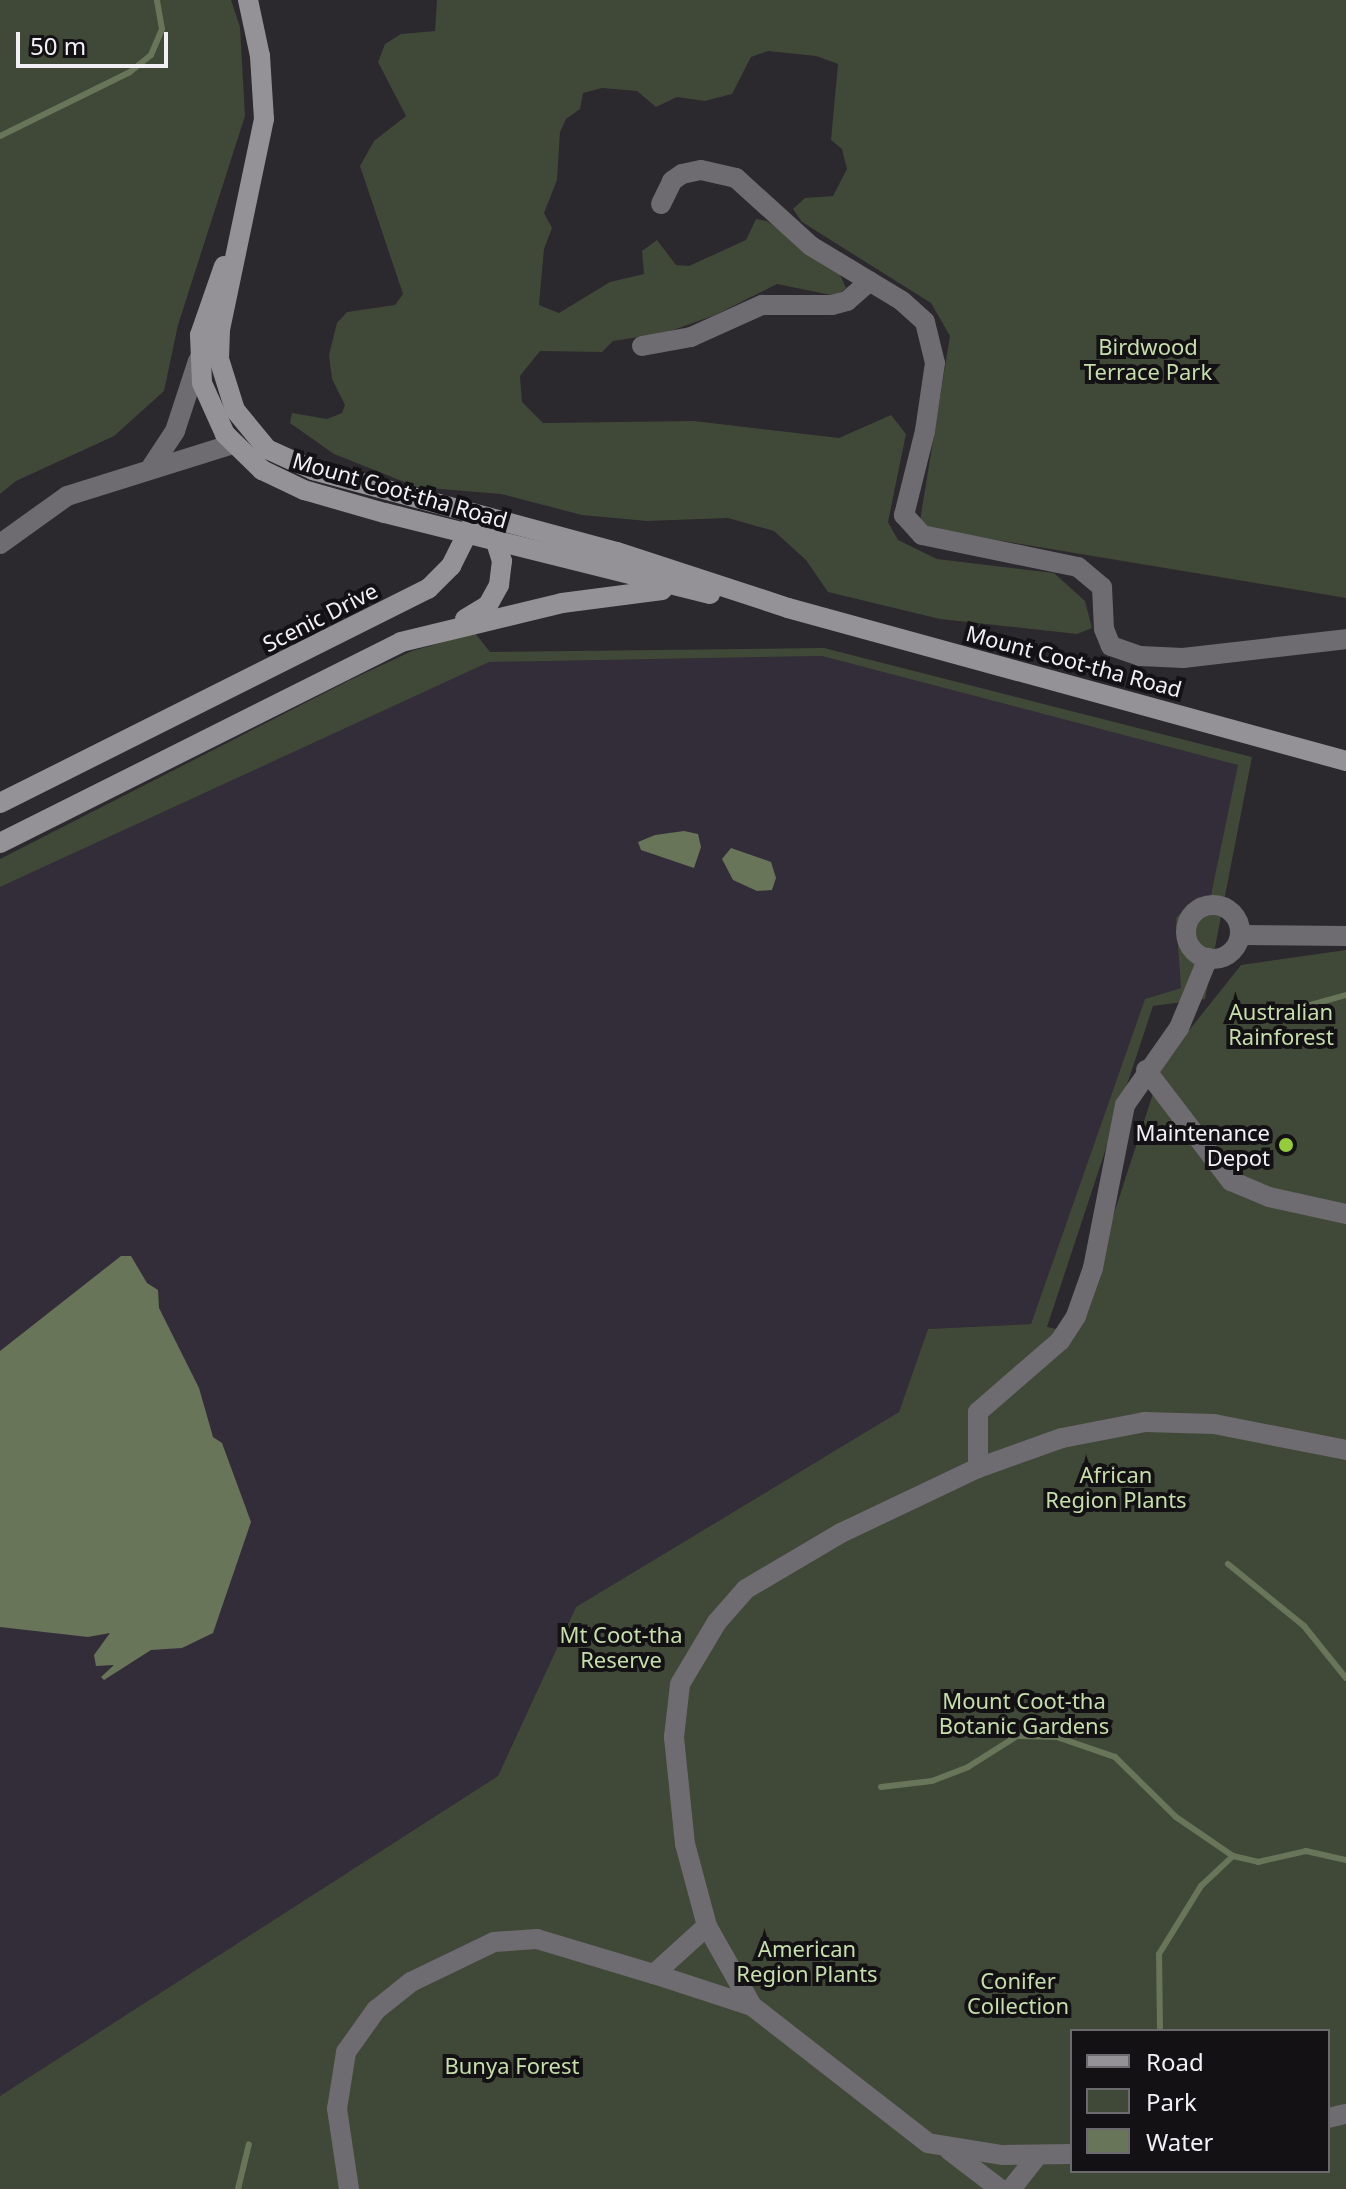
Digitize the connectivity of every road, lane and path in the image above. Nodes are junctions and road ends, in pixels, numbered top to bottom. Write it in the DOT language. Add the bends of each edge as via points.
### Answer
graph roads {
  1 [pos="248,0"];
  2 [pos="661,204"];
  3 [pos="239,231"];
  4 [pos="870,281"];
  5 [pos="642,346"];
  6 [pos="199,359"];
  7 [pos="233,444"];
  8 [pos="260,444"];
  9 [pos="145,470"];
  10 [pos="476,513"];
  11 [pos="467,536"];
  12 [pos="0,544"];
  13 [pos="498,544"];
  14 [pos="718,596"];
  15 [pos="788,608"];
  16 [pos="428,632"];
  17 [pos="1346,639"];
  18 [pos="1346,761"];
  19 [pos="0,803"];
  20 [pos="0,843"];
  21 [pos="1240,935"];
  22 [pos="1346,936"];
  23 [pos="1208,958"];
  24 [pos="1146,1070"];
  25 [pos="1346,1214"];
  26 [pos="1346,1450"];
  27 [pos="978,1468"];
  28 [pos="707,1926"];
  29 [pos="654,1974"];
  30 [pos="752,2006"];
  31 [pos="949,2150"];
  32 [pos="1070,2154"];
  33 [pos="1038,2155"];
  34 [pos="349,2189"];
  35 [pos="1000,2189"];
  36 [pos="1011,2189"];
  1 -- 3 [label="main road" via="260,56 264,119"];
  2 -- 4 [label="street" via="672,181 682,174 701,170 736,178 811,246"];
  3 -- 6 [label="main road, Mount Coot-tha Road" via="206,309"];
  3 -- 8 [label="main road" via="219,359 230,400"];
  4 -- 5 [label="street" via="847,301 762,305 691,337"];
  4 -- 17 [label="street" via="925,322 933,341 925,431 904,515 922,535 1078,567 1102,587 1104,629 1111,646 1140,656 1183,658"];
  6 -- 7 [label="main road, Mount Coot-tha Road" via="208,404"];
  6 -- 9 [label="street" via="171,439 158,461"];
  7 -- 8 [label="main road"];
  7 -- 9 [label="street"];
  7 -- 11 [label="main road, Mount Coot-tha Road" via="262,470 304,490"];
  8 -- 10 [label="main road, Mount Coot-tha Road" via="313,470"];
  9 -- 12 [label="street" via="56,501"];
  10 -- 11 [label="main road, Scenic Drive"];
  10 -- 13 [label="main road"];
  10 -- 15 [label="main road, Mount Coot-tha Road"];
  11 -- 13 [label="main road, Mount Coot-tha Road"];
  11 -- 19 [label="main road, Scenic Drive" via="447,572 428,589"];
  13 -- 14 [label="main road, Mount Coot-tha Road"];
  13 -- 16 [label="main road" via="502,574 488,605"];
  14 -- 15 [label="main road, Mount Coot-tha Road"];
  14 -- 16 [label="main road" via="636,592"];
  15 -- 18 [label="main road, Mount Coot-tha Road"];
  16 -- 20 [label="main road" via="330,674"];
  21 -- 22 [label="street"];
  21 -- 23 [label="street" via="1233,951"];
  21 -- 23 [label="street" via="1236,917 1222,906 1196,911 1186,934 1193,950"];
  23 -- 24 [label="street" via="1179,1028"];
  24 -- 25 [label="street" via="1231,1181 1269,1197"];
  24 -- 27 [label="street" via="1125,1105 1093,1268 1076,1316 1060,1341 978,1412"];
  26 -- 27 [label="street" via="1214,1424 1145,1422 1062,1438"];
  27 -- 28 [label="street" via="841,1533 746,1589 702,1645 680,1684 674,1737 685,1844"];
  28 -- 29 [label="street"];
  28 -- 30 [label="street"];
  29 -- 30 [label="street"];
  29 -- 34 [label="street" via="537,1939 494,1942 411,1982 376,2010 346,2052 337,2109"];
  30 -- 31 [label="street" via="885,2112 928,2143"];
  31 -- 33 [label="street"];
  31 -- 35 [label="street"];
  32 -- 33 [label="street"];
  33 -- 36 [label="street"];
}
